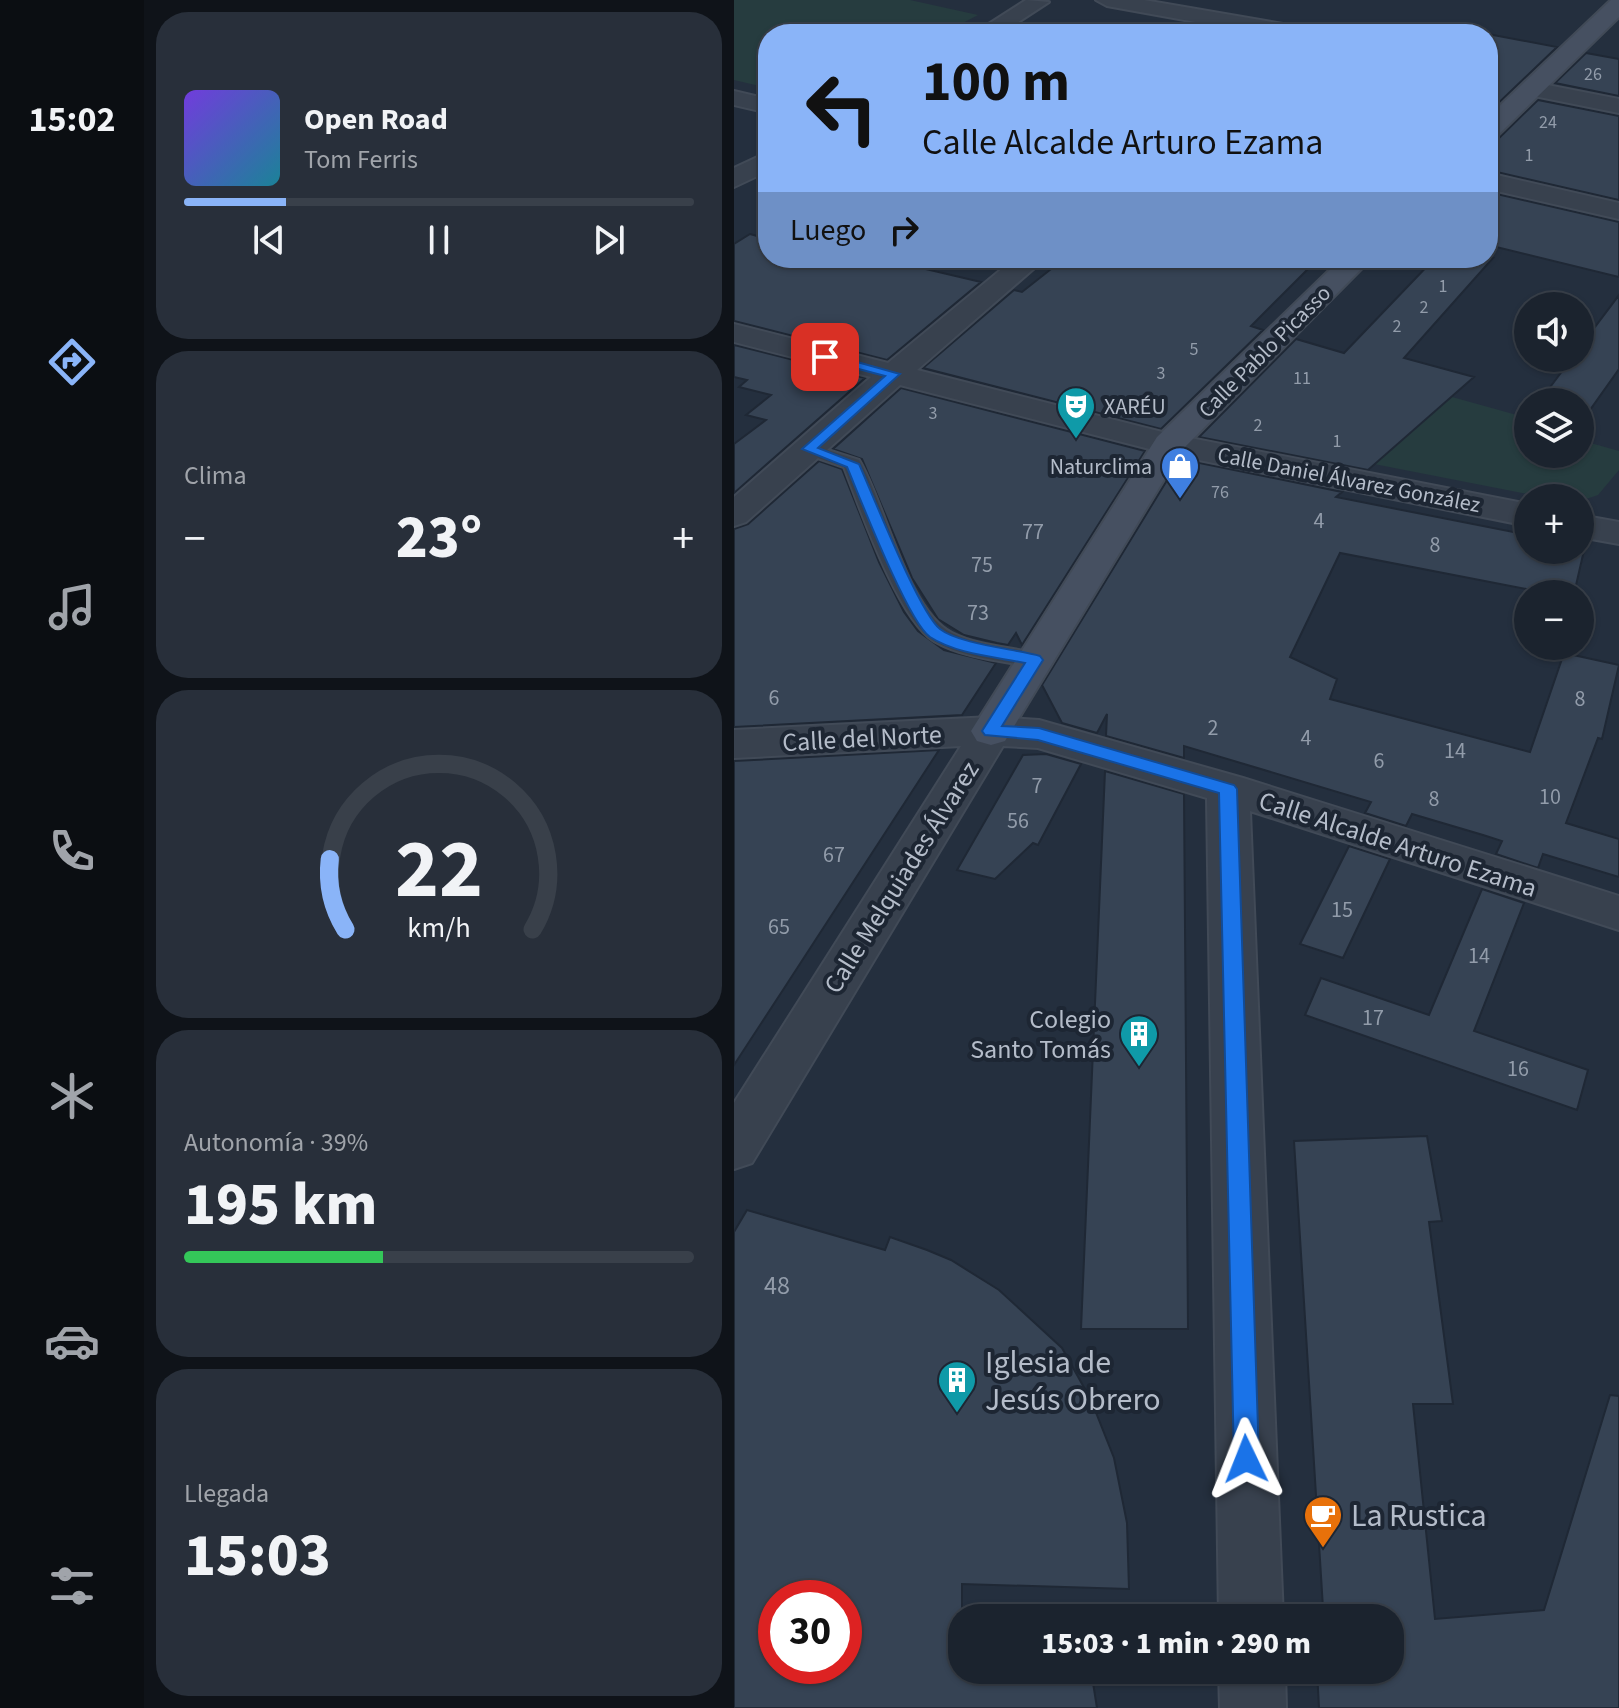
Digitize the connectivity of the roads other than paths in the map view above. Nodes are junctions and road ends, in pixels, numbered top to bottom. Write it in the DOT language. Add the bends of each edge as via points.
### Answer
graph roads {
  1 [pos="1107,0"];
  2 [pos="1038,2"];
  3 [pos="1619,5"];
  4 [pos="1610,23"];
  5 [pos="1001,24"];
  6 [pos="1276,24"];
  7 [pos="1532,89"];
  8 [pos="734,98"];
  9 [pos="758,104"];
  10 [pos="1619,106"];
  11 [pos="1498,121"];
  12 [pos="758,166"];
  13 [pos="734,179"];
  14 [pos="1498,183"];
  15 [pos="1619,211"];
  16 [pos="1020,268"];
  17 [pos="1348,268"];
  18 [pos="734,333"];
  19 [pos="894,374"];
  20 [pos="1169,444"];
  21 [pos="809,449"];
  22 [pos="1514,512"];
  23 [pos="734,515"];
  24 [pos="1594,529"];
  25 [pos="1619,533"];
  26 [pos="1035,660"];
  27 [pos="991,731"];
  28 [pos="734,744"];
  29 [pos="1228,789"];
  30 [pos="1619,913"];
  31 [pos="734,1147"];
  32 [pos="1251,1604"];
  33 [pos="1252,1684"];
  34 [pos="1253,1708"];
  1 -- 6 [label="street"];
  2 -- 5 [label="street"];
  3 -- 4 [label="street"];
  4 -- 7 [label="street"];
  7 -- 10 [label="street"];
  7 -- 11 [label="street"];
  8 -- 9 [label="street"];
  12 -- 13 [label="street"];
  14 -- 15 [label="street"];
  16 -- 19 [label="street"];
  17 -- 20 [label="street, Calle Pablo Picasso"];
  18 -- 19 [label="street, Calle Daniel Álvarez González"];
  19 -- 20 [label="street, Calle Daniel Álvarez González"];
  19 -- 21 [label="street"];
  20 -- 22 [label="street, Calle Daniel Álvarez González"];
  20 -- 26 [label="street, Calle Melquiades Álvarez"];
  21 -- 23 [label="street"];
  21 -- 26 [label="lane" via="852,464 895,564 935,633"];
  24 -- 25 [label="street"];
  26 -- 27 [label="street, Calle Melquiades Álvarez"];
  27 -- 28 [label="street, Calle del Norte"];
  27 -- 29 [label="street, Calle Alcalde Arturo Ezama" via="1039,734"];
  27 -- 31 [label="street, Calle Melquiades Álvarez"];
  29 -- 30 [label="street, Calle Alcalde Arturo Ezama"];
  29 -- 32 [label="street"];
  33 -- 34 [label="street"];
}
